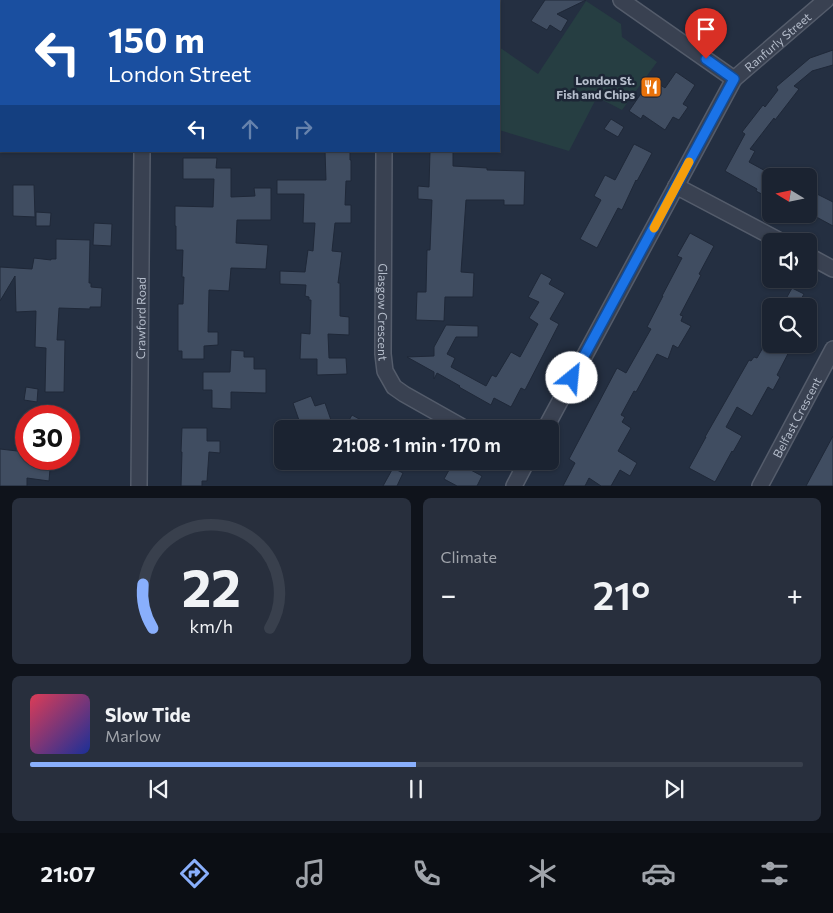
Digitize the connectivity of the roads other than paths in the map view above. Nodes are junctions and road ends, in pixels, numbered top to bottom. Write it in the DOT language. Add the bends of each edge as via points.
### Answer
graph roads {
  1 [pos="621,0"];
  2 [pos="826,0"];
  3 [pos="734,79"];
  4 [pos="142,152"];
  5 [pos="384,152"];
  6 [pos="676,186"];
  7 [pos="765,233"];
  8 [pos="817,260"];
  9 [pos="833,269"];
  10 [pos="833,349"];
  11 [pos="450,420"];
  12 [pos="550,420"];
  13 [pos="522,470"];
  14 [pos="139,486"];
  15 [pos="514,486"];
  16 [pos="760,486"];
  1 -- 3 [label="street"];
  2 -- 3 [label="street, Ranfurly Street"];
  3 -- 6 [label="street, Ranfurly Street"];
  4 -- 14 [label="street, Crawford Road"];
  5 -- 11 [label="street, Glasgow Crescent" via="385,370 394,386 404,394"];
  6 -- 7 [label="street"];
  6 -- 12 [label="street, Ranfurly Street"];
  8 -- 9 [label="street"];
  10 -- 16 [label="street, Belfast Crescent"];
  13 -- 15 [label="street"];
}
